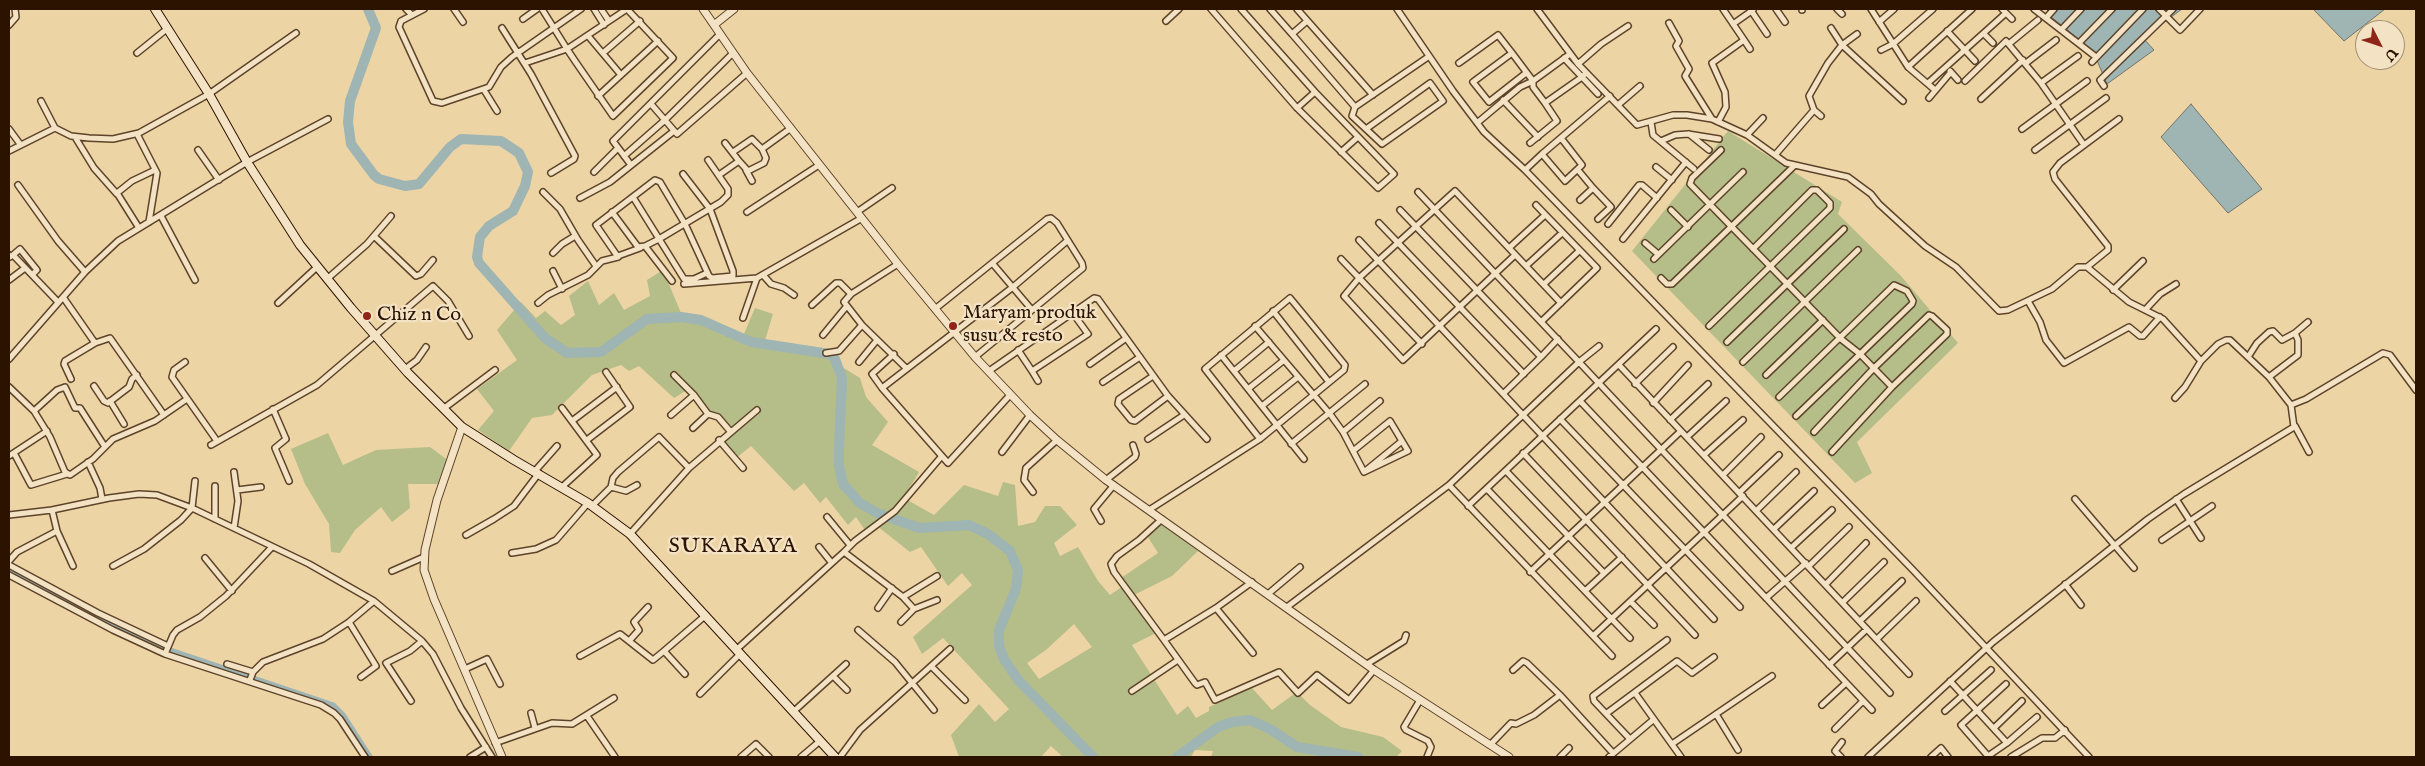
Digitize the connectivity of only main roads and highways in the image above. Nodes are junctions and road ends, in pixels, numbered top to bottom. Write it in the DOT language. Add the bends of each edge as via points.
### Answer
graph roads {
  1 [pos="157,10"];
  2 [pos="835,757"];
  1 -- 2 [label="main road" via="277,212 317,267 405,369 462,427 590,504 630,534"];
}
